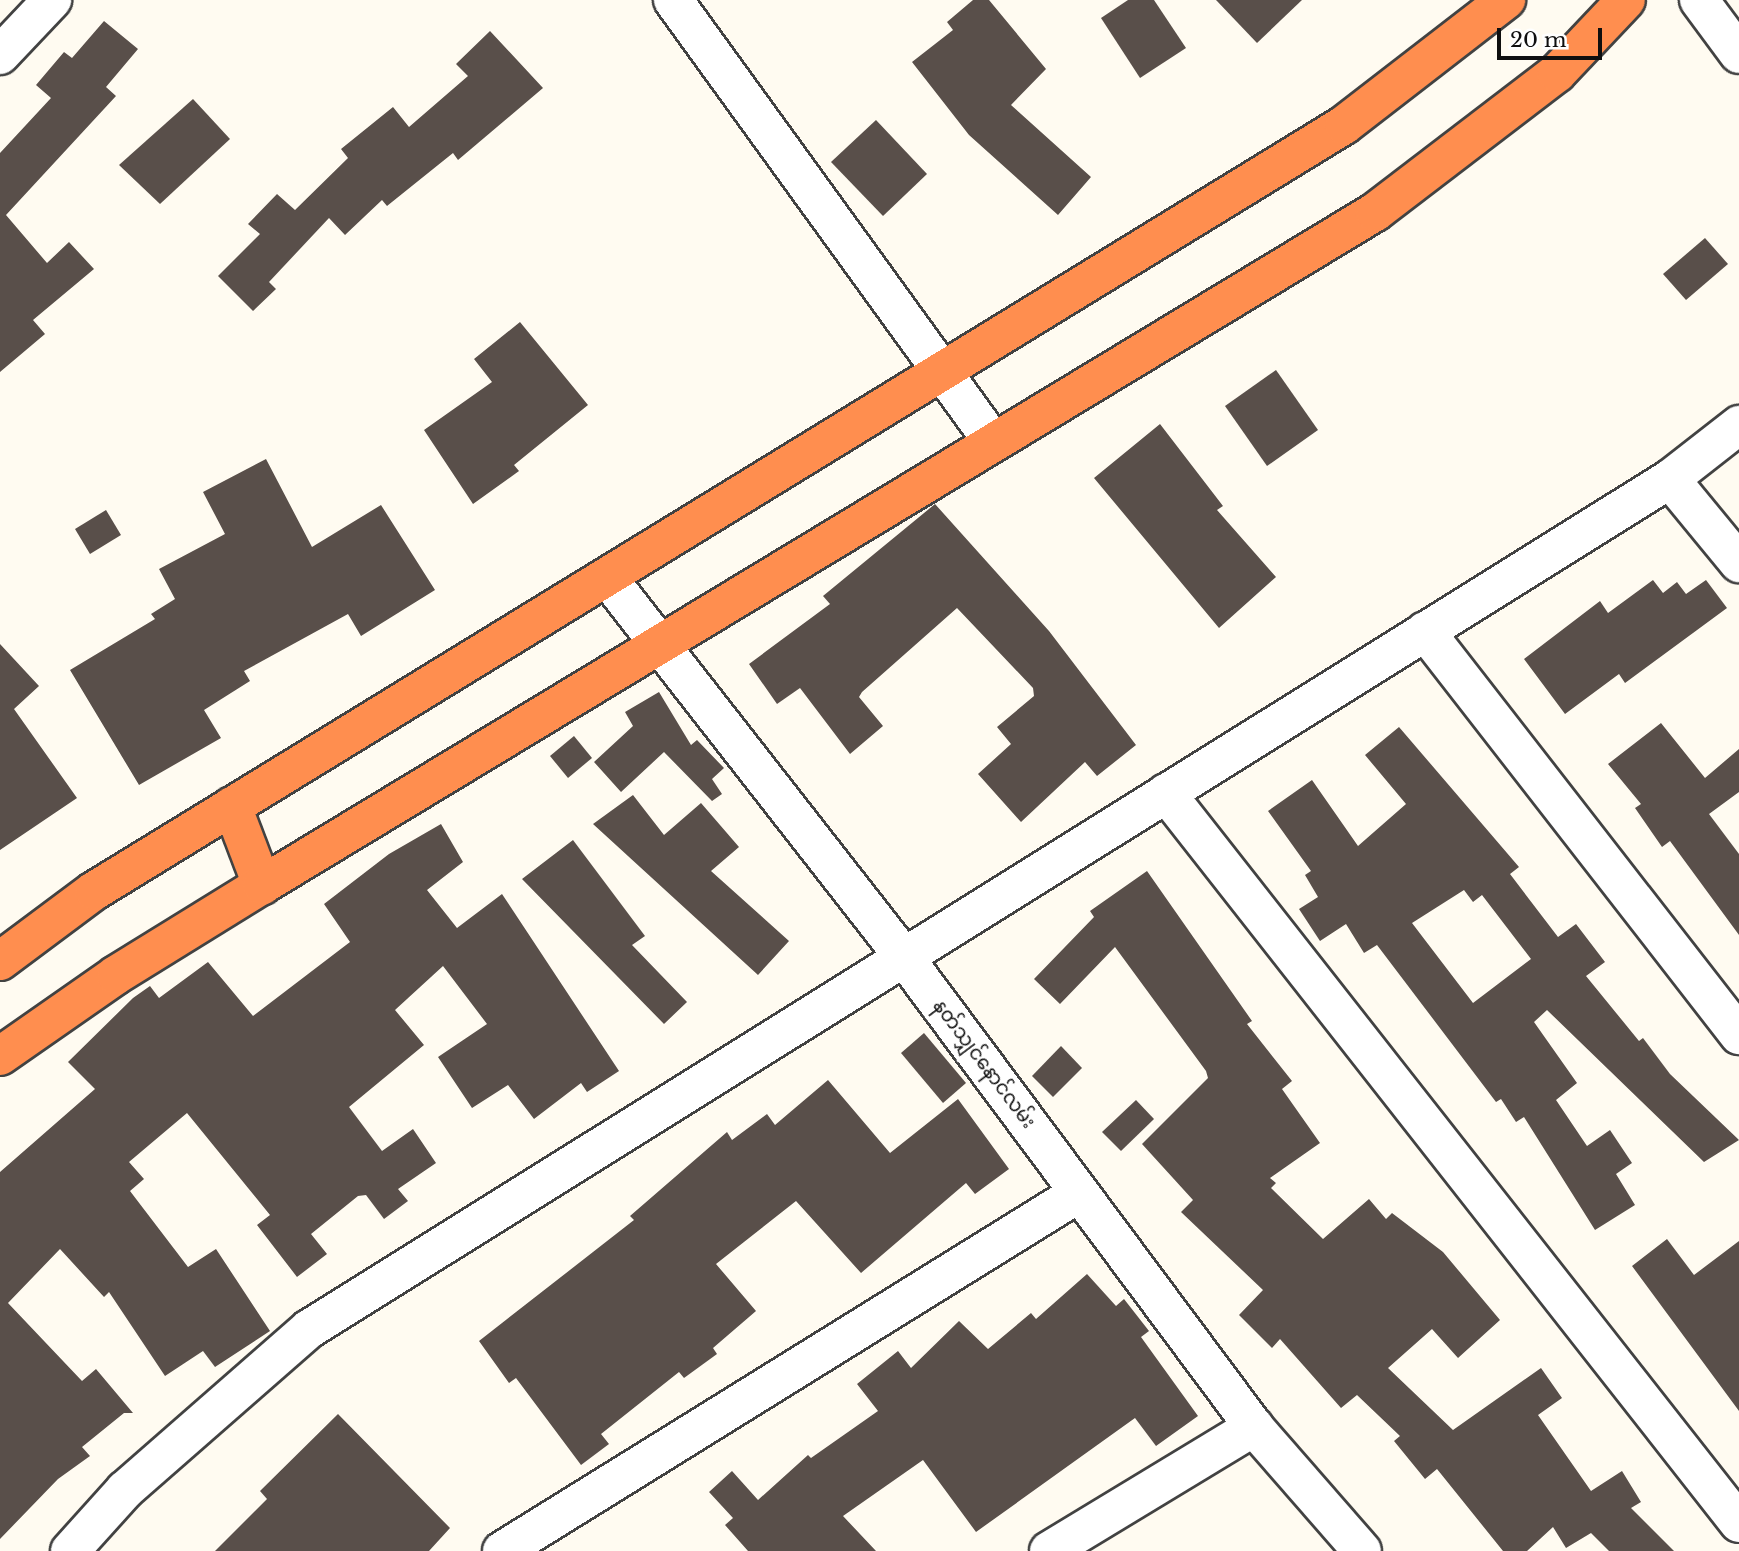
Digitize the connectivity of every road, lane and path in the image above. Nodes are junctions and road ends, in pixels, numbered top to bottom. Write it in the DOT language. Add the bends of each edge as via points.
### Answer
graph roads {
  1 [pos="52,0"];
  2 [pos="673,0"];
  3 [pos="1506,0"];
  4 [pos="1626,0"];
  5 [pos="1699,0"];
  6 [pos="1739,54"];
  7 [pos="0,55"];
  8 [pos="944,370"];
  9 [pos="1739,425"];
  10 [pos="991,439"];
  11 [pos="1670,479"];
  12 [pos="1739,564"];
  13 [pos="607,577"];
  14 [pos="1425,631"];
  15 [pos="662,643"];
  16 [pos="1166,793"];
  17 [pos="232,806"];
  18 [pos="262,885"];
  19 [pos="904,957"];
  20 [pos="0,961"];
  21 [pos="1739,1035"];
  22 [pos="0,1056"];
  23 [pos="1079,1193"];
  24 [pos="1254,1427"];
  25 [pos="1739,1523"];
  26 [pos="69,1551"];
  27 [pos="502,1551"];
  28 [pos="1049,1551"];
  29 [pos="1362,1551"];
  1 -- 7 [label="street"];
  2 -- 8 [label="street"];
  3 -- 8 [label="highway" via="1344,125"];
  4 -- 10 [label="highway" via="1557,73 1374,212"];
  5 -- 6 [label="street"];
  8 -- 10 [label="street"];
  8 -- 13 [label="highway"];
  9 -- 11 [label="street"];
  10 -- 15 [label="highway"];
  11 -- 12 [label="street"];
  11 -- 14 [label="street"];
  13 -- 15 [label="street, နတ်သျှင်နောင်လမ်း"];
  13 -- 17 [label="highway"];
  14 -- 16 [label="street"];
  14 -- 21 [label="street"];
  15 -- 18 [label="highway"];
  15 -- 19 [label="street, နတ်သျှင်နောင်လမ်း"];
  16 -- 19 [label="street"];
  16 -- 25 [label="street"];
  17 -- 18 [label="highway"];
  17 -- 20 [label="highway" via="94,891"];
  18 -- 22 [label="highway" via="116,975"];
  19 -- 23 [label="street, နတ်သျှင်နောင်လမ်း"];
  19 -- 26 [label="street" via="309,1329 125,1490"];
  23 -- 24 [label="street, နတ်သျှင်နောင်လမ်း"];
  23 -- 27 [label="street"];
  24 -- 28 [label="street"];
  24 -- 29 [label="street, နတ်သျှင်နောင်လမ်း"];
}
